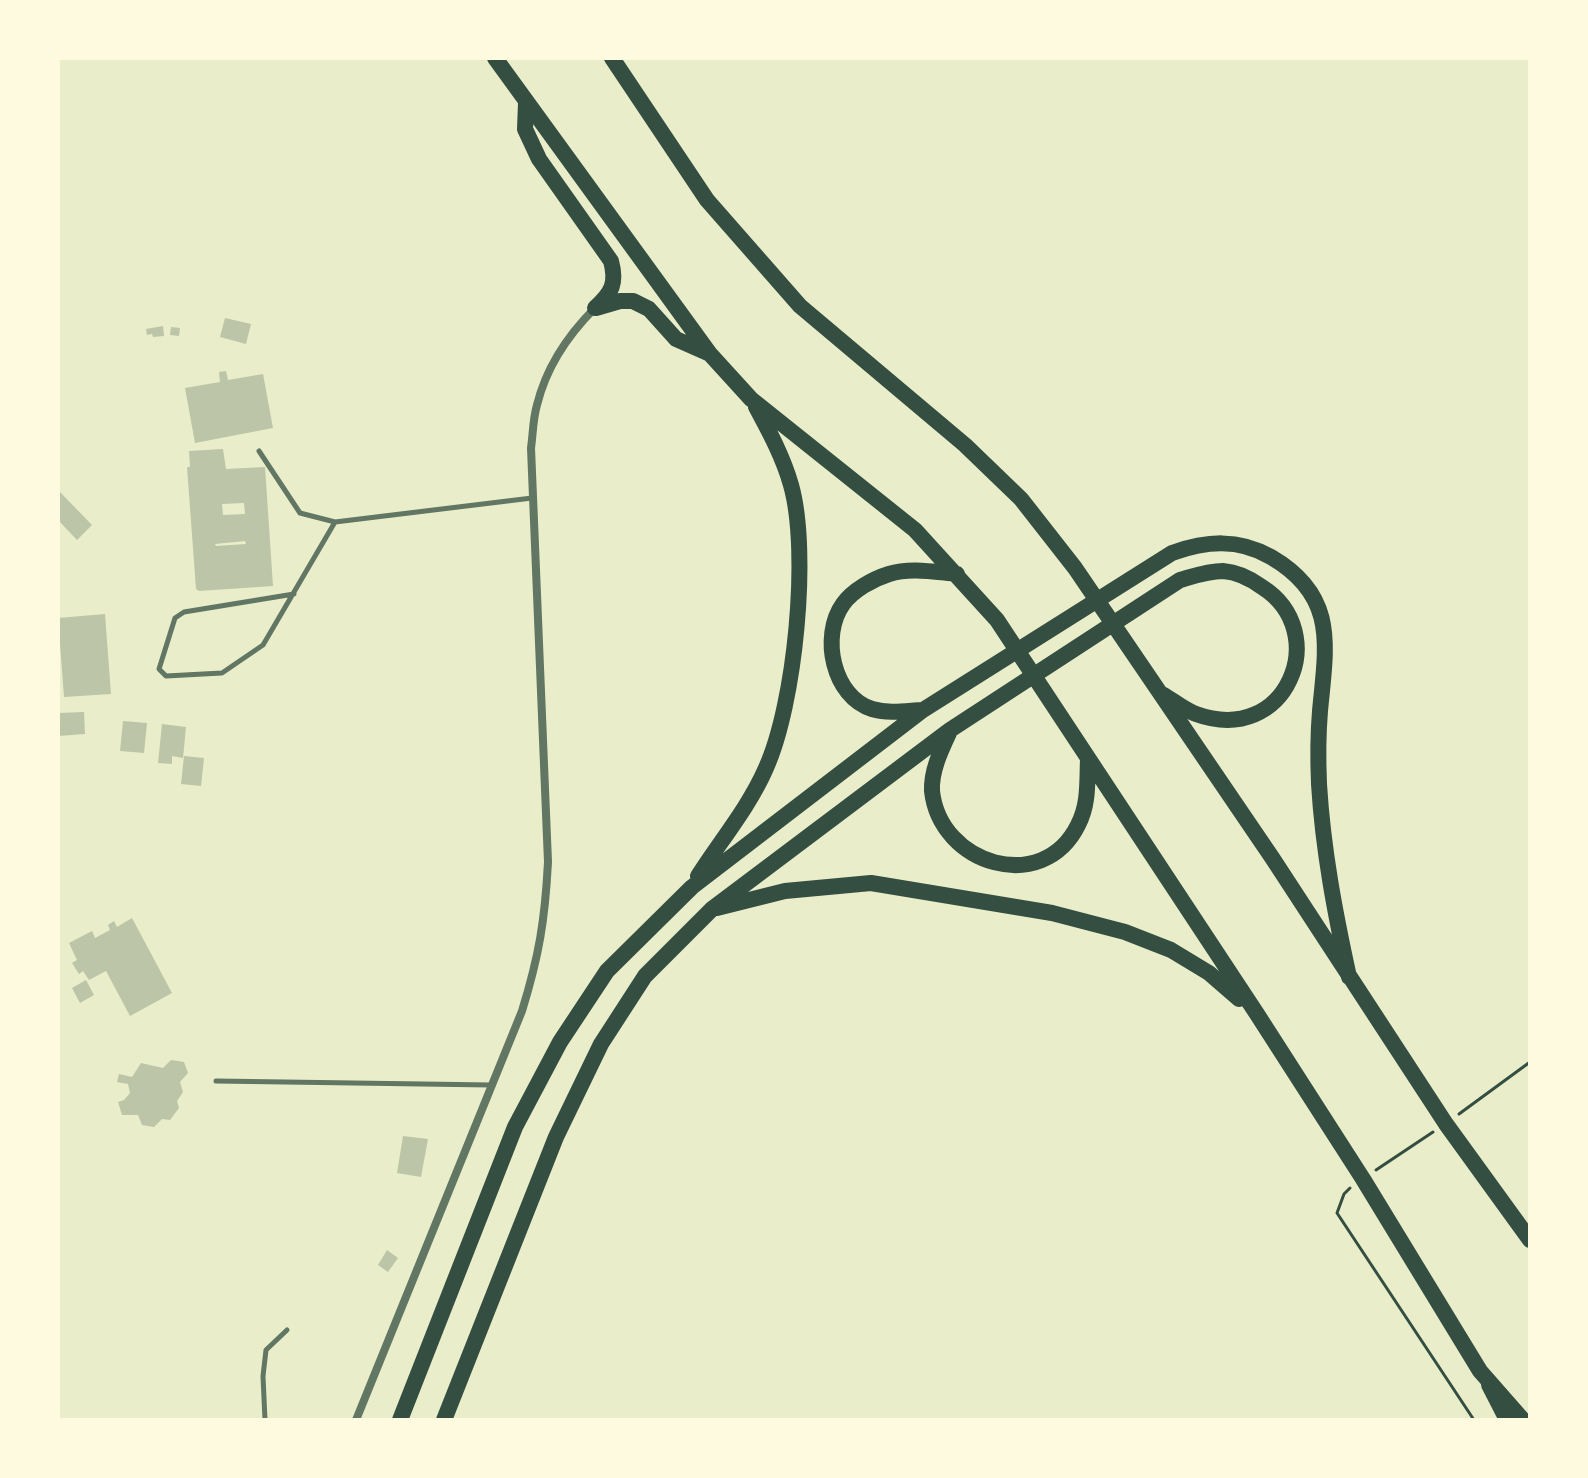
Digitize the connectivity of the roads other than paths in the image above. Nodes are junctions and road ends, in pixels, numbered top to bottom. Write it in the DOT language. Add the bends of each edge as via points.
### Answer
graph roads {
  1 [pos="495,58"];
  2 [pos="612,58"];
  3 [pos="526,103"];
  4 [pos="595,308"];
  5 [pos="710,354"];
  6 [pos="751,399"];
  7 [pos="259,451"];
  8 [pos="532,498"];
  9 [pos="335,522"];
  10 [pos="957,574"];
  11 [pos="294,594"];
  12 [pos="1157,690"];
  13 [pos="923,710"];
  14 [pos="950,730"];
  15 [pos="1088,759"];
  16 [pos="692,887"];
  17 [pos="712,909"];
  18 [pos="1349,977"];
  19 [pos="1257,1014"];
  20 [pos="216,1081"];
  21 [pos="492,1085"];
  22 [pos="1529,1238"];
  23 [pos="287,1330"];
  24 [pos="1480,1371"];
  25 [pos="265,1420"];
  26 [pos="356,1420"];
  27 [pos="400,1420"];
  28 [pos="444,1420"];
  29 [pos="1506,1420"];
  30 [pos="1523,1420"];
  1 -- 3 [label="highway"];
  2 -- 12 [label="highway" via="707,200 800,306 1021,499"];
  3 -- 4 [label="highway" via="525,129 539,159 611,261 612,291"];
  3 -- 5 [label="highway"];
  4 -- 5 [label="highway" via="633,301 649,309 676,339"];
  4 -- 8 [label="street" via="555,360 537,404"];
  5 -- 6 [label="highway"];
  6 -- 10 [label="highway" via="894,512"];
  6 -- 16 [label="highway" via="778,448 792,488 799,540 791,667 781,726 767,767"];
  7 -- 9 [label="lane" via="300,513"];
  8 -- 9 [label="lane"];
  8 -- 21 [label="street" via="548,862 545,919 538,961"];
  9 -- 11 [label="lane"];
  10 -- 13 [label="highway" via="889,573 842,604 834,625 835,671 847,693 869,709"];
  10 -- 15 [label="highway" via="997,620"];
  11 -- 11 [label="lane" via="263,645 222,673 166,676 159,669 175,618 184,612"];
  12 -- 14 [label="highway" via="1193,713 1214,719 1243,718 1264,710 1292,678 1296,650 1290,617 1271,593 1248,578 1223,571 1180,580"];
  12 -- 18 [label="highway"];
  13 -- 16 [label="highway"];
  13 -- 18 [label="highway" via="1172,553 1199,544 1232,543 1288,567 1310,590 1323,620 1327,652 1319,780 1324,847"];
  14 -- 15 [label="highway" via="938,755 932,788 937,811 952,838 972,855 998,864 1031,864 1057,852 1078,826 1087,799"];
  14 -- 17 [label="highway"];
  15 -- 19 [label="highway"];
  16 -- 27 [label="highway" via="607,971 560,1042 515,1127"];
  17 -- 19 [label="highway" via="785,891 871,883 1052,913 1171,950 1209,973"];
  17 -- 28 [label="highway" via="645,976 601,1044 556,1137"];
  18 -- 22 [label="highway"];
  19 -- 24 [label="highway"];
  20 -- 21 [label="lane"];
  21 -- 26 [label="street"];
  23 -- 25 [label="lane" via="266,1350"];
  24 -- 29 [label="main road"];
  24 -- 30 [label="highway"];
}
